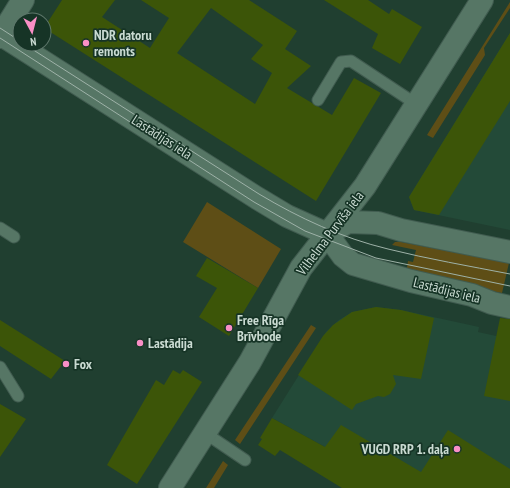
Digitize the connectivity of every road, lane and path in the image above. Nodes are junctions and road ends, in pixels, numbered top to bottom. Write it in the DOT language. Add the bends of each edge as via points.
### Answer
graph roads {
  1 [pos="24,0"];
  2 [pos="482,0"];
  3 [pos="0,35"];
  4 [pos="318,100"];
  5 [pos="416,104"];
  6 [pos="0,228"];
  7 [pos="327,234"];
  8 [pos="14,237"];
  9 [pos="510,252"];
  10 [pos="510,307"];
  11 [pos="0,368"];
  12 [pos="18,396"];
  13 [pos="205,433"];
  14 [pos="245,460"];
  15 [pos="170,488"];
  1 -- 3 [label="street"];
  2 -- 5 [label="street, Vilhelma Purvīša iela"];
  3 -- 7 [label="street, Lastādijas iela" via="257,198 287,216"];
  4 -- 5 [label="lane" via="341,62 351,60"];
  5 -- 7 [label="street, Vilhelma Purvīša iela" via="365,186"];
  6 -- 8 [label="lane"];
  7 -- 9 [label="street" via="348,222 378,223"];
  7 -- 10 [label="street, Lastādijas iela" via="343,256 360,267"];
  7 -- 13 [label="street, Vilhelma Purvīša iela" via="301,268 261,343"];
  11 -- 12 [label="lane"];
  13 -- 14 [label="lane"];
  13 -- 15 [label="street, Vilhelma Purvīša iela"];
}
